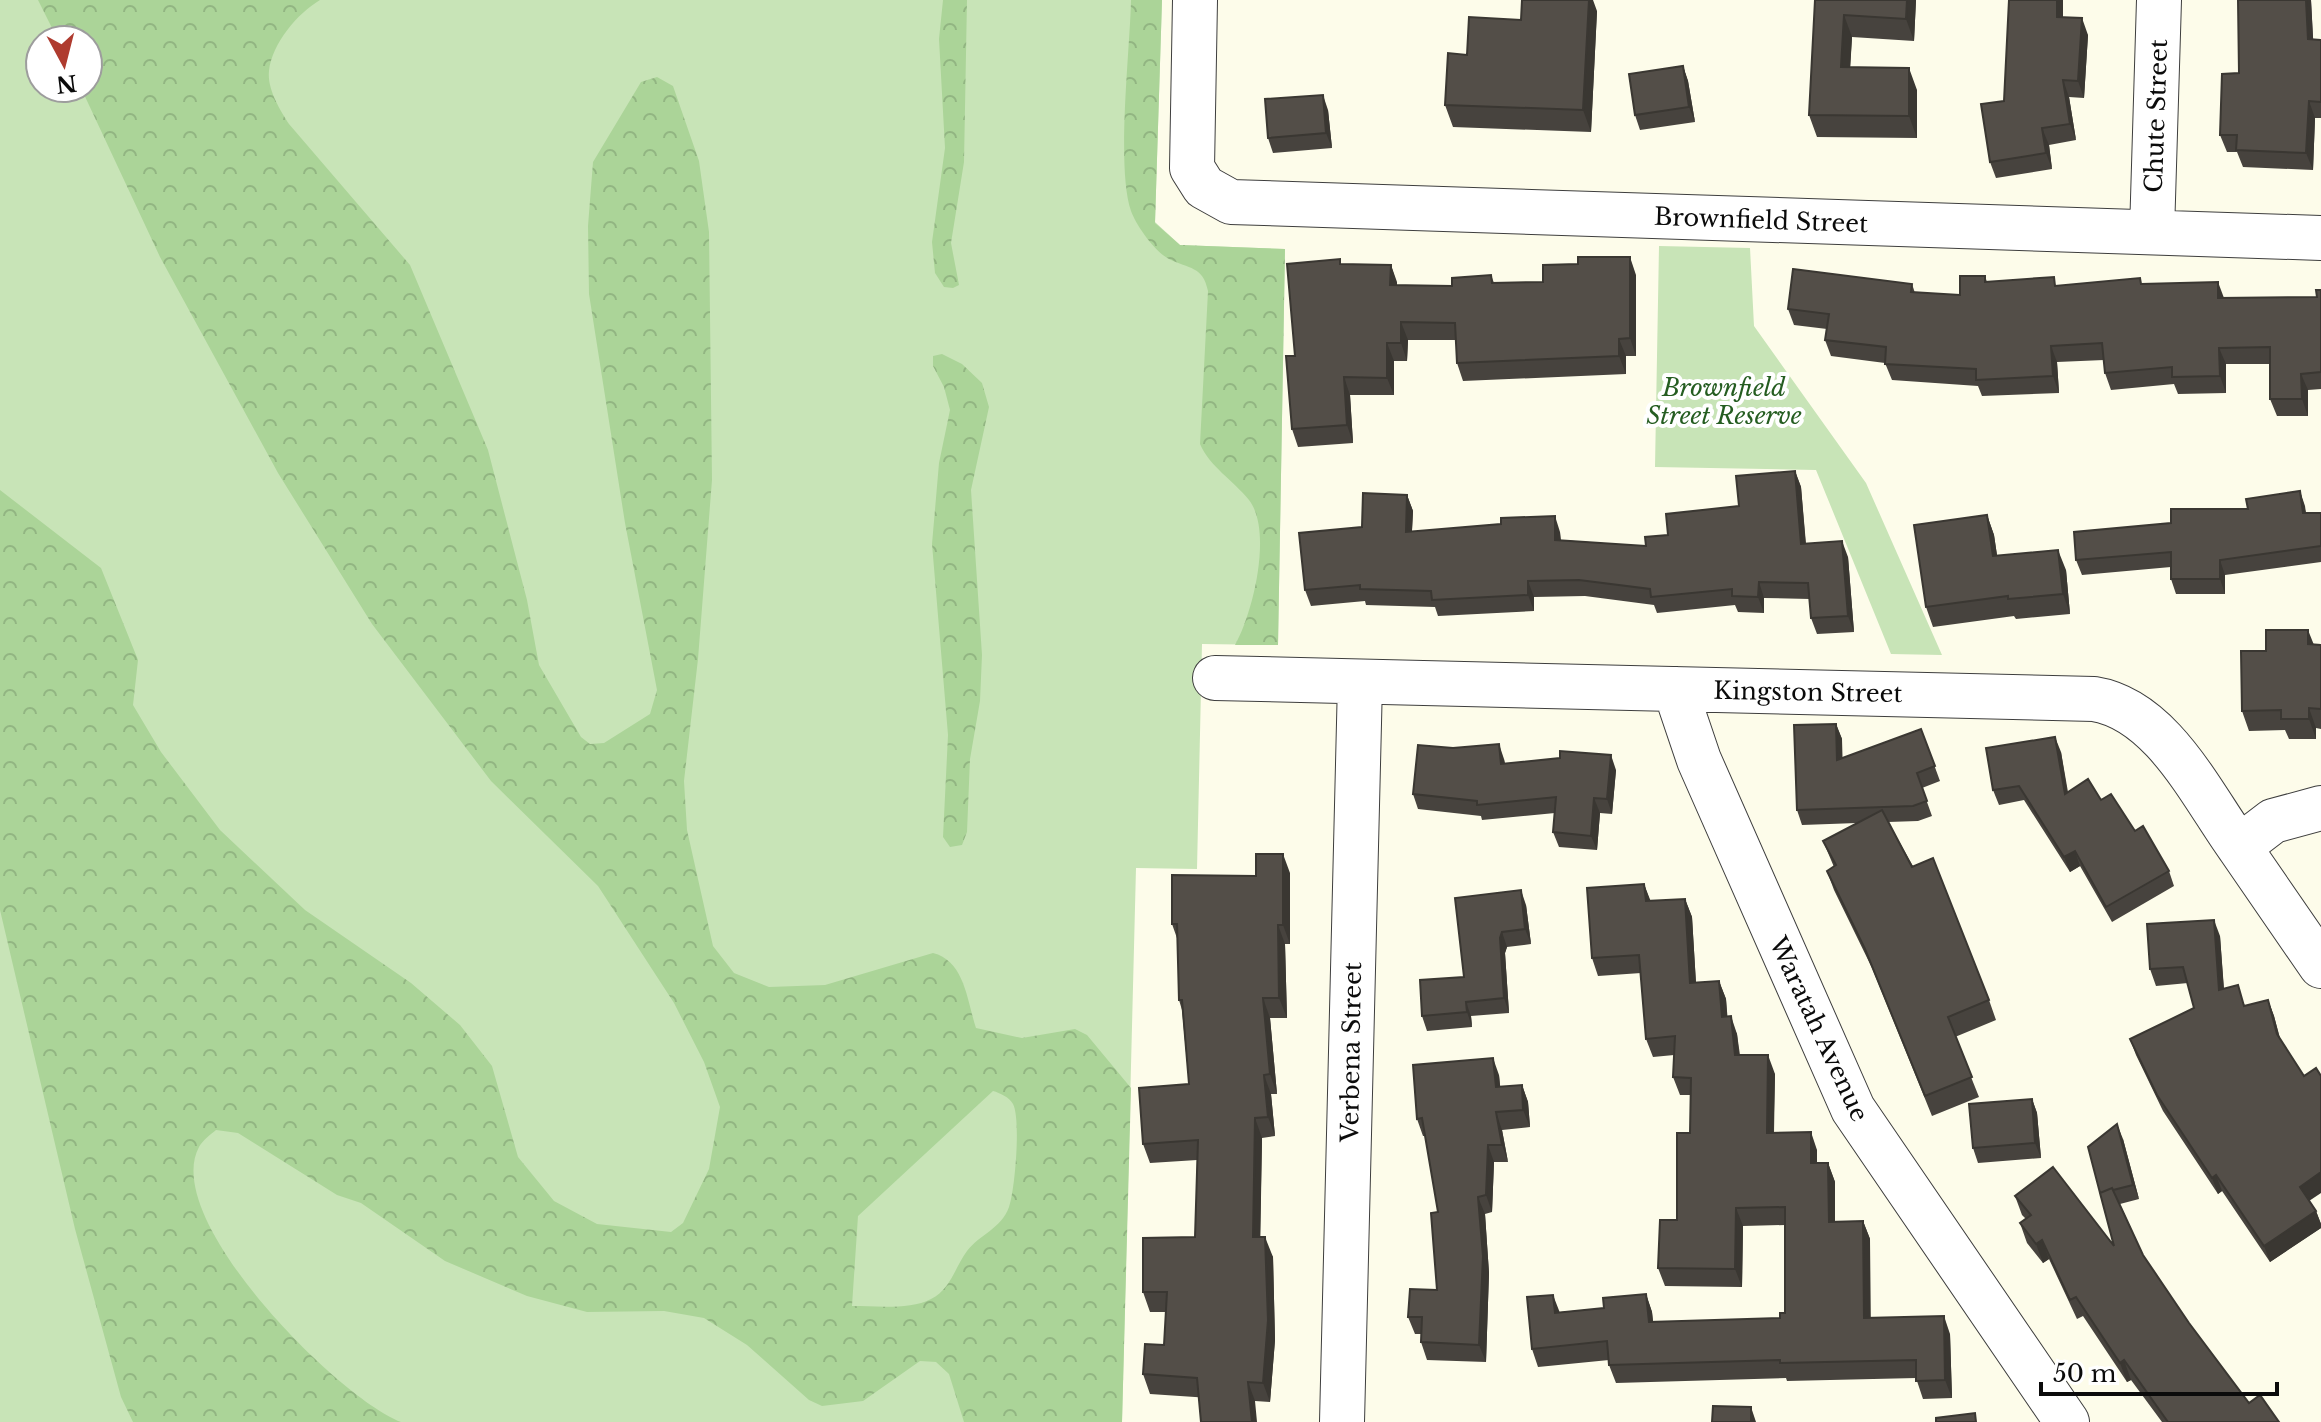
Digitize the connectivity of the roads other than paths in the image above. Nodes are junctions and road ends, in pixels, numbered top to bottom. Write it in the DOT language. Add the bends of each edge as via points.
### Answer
graph roads {
  1 [pos="1195,0"];
  2 [pos="2159,0"];
  3 [pos="2152,232"];
  4 [pos="2321,238"];
  5 [pos="1215,678"];
  6 [pos="1360,682"];
  7 [pos="1675,689"];
  8 [pos="2321,808"];
  9 [pos="2239,847"];
  10 [pos="2321,966"];
  11 [pos="1342,1422"];
  12 [pos="2067,1422"];
  1 -- 3 [label="street, Brownfield Street" via="1190,156 1195,177 1231,202"];
  2 -- 3 [label="street, Chute Street"];
  3 -- 4 [label="street, Brownfield Street"];
  5 -- 6 [label="street, Kingston Street"];
  6 -- 7 [label="street, Kingston Street"];
  6 -- 11 [label="street, Verbena Street"];
  7 -- 9 [label="street, Kingston Street" via="2110,702 2151,725"];
  7 -- 12 [label="street, Waratah Avenue" via="1699,760 1853,1109"];
  8 -- 9 [label="street" via="2273,821"];
  9 -- 10 [label="street, Kingston Street"];
}
